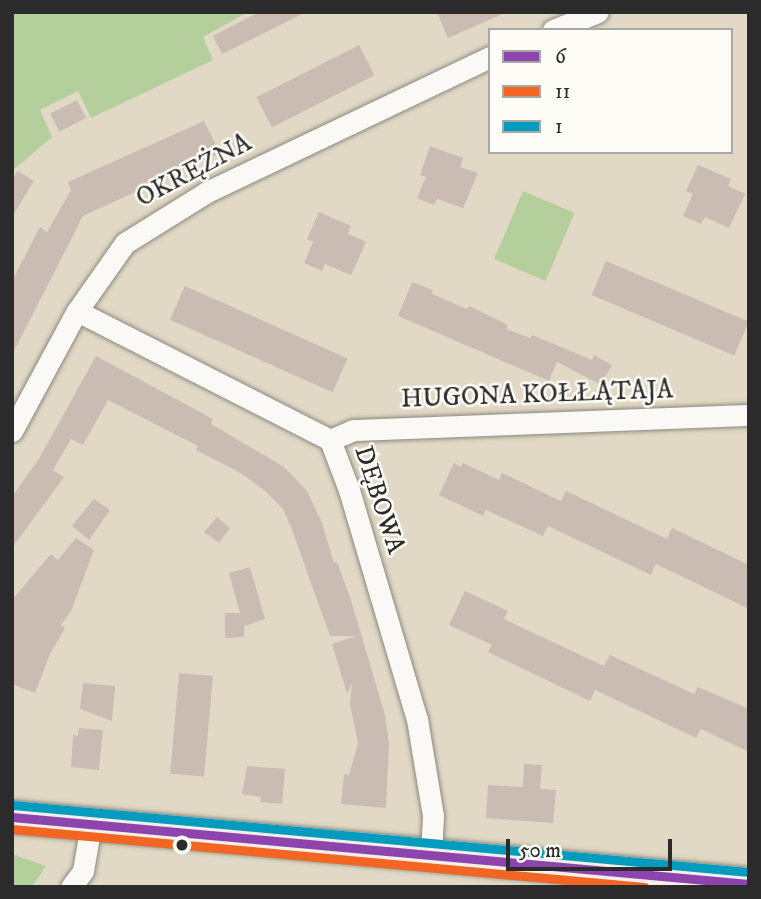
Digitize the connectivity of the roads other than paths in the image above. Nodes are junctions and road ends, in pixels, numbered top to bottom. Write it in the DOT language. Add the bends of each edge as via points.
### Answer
graph roads {
  1 [pos="598,12"];
  2 [pos="558,28"];
  3 [pos="488,58"];
  4 [pos="77,311"];
  5 [pos="749,415"];
  6 [pos="12,431"];
  7 [pos="330,440"];
  8 [pos="12,817"];
  9 [pos="92,824"];
  10 [pos="430,855"];
  11 [pos="749,884"];
  12 [pos="71,887"];
  1 -- 2 [label="street"];
  3 -- 4 [label="street, OKRĘŻNA" via="207,192 160,219 125,243"];
  4 -- 6 [label="street, OKRĘŻNA"];
  4 -- 7 [label="street, DĘBOWA"];
  5 -- 7 [label="street, HUGONA KOŁŁĄTAJA" via="353,430"];
  7 -- 10 [label="street, DĘBOWA" via="349,489 417,719 433,816"];
  8 -- 9 [label="street"];
  9 -- 10 [label="street"];
  9 -- 12 [label="street" via="83,871"];
  10 -- 11 [label="street"];
}
